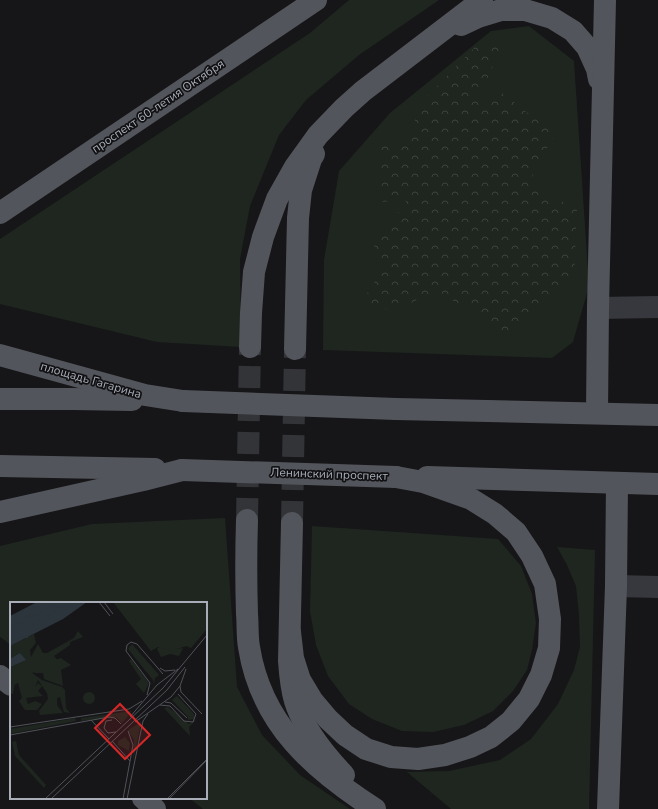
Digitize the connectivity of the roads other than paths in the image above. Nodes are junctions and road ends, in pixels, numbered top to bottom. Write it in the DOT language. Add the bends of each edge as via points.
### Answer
graph roads {
  1 [pos="316,0"];
  2 [pos="482,0"];
  3 [pos="605,0"];
  4 [pos="421,46"];
  5 [pos="603,94"];
  6 [pos="344,108"];
  7 [pos="0,212"];
  8 [pos="658,307"];
  9 [pos="598,308"];
  10 [pos="250,347"];
  11 [pos="295,349"];
  12 [pos="0,355"];
  13 [pos="0,399"];
  14 [pos="184,402"];
  15 [pos="597,413"];
  16 [pos="658,415"];
  17 [pos="0,466"];
  18 [pos="182,470"];
  19 [pos="396,476"];
  20 [pos="616,483"];
  21 [pos="658,484"];
  22 [pos="0,512"];
  23 [pos="247,520"];
  24 [pos="292,523"];
  25 [pos="616,586"];
  26 [pos="658,587"];
  27 [pos="290,632"];
  28 [pos="0,676"];
  29 [pos="10,684"];
  30 [pos="143,799"];
  31 [pos="144,799"];
  32 [pos="144,809"];
  33 [pos="156,809"];
  34 [pos="375,809"];
  35 [pos="382,809"];
  36 [pos="608,809"];
  1 -- 7 [label="main road, проспект 60-летия Октября"];
  2 -- 4 [label="main road"];
  3 -- 5 [label="main road"];
  4 -- 5 [label="main road" via="478,17 501,10 525,10 552,18 573,31 587,48 597,69"];
  4 -- 6 [label="main road"];
  5 -- 9 [label="main road"];
  6 -- 10 [label="main road" via="318,135 295,167 277,199 254,272"];
  6 -- 11 [label="main road" via="311,159 301,190"];
  8 -- 9 [label="street"];
  9 -- 15 [label="main road"];
  12 -- 14 [label="main road, площадь Гагарина" via="146,395"];
  13 -- 14 [label="main road"];
  14 -- 15 [label="main road, bridge"];
  15 -- 16 [label="main road"];
  17 -- 18 [label="main road, Ленинский проспект"];
  18 -- 19 [label="main road, Ленинский проспект, bridge"];
  18 -- 22 [label="main road"];
  19 -- 20 [label="main road, Ленинский проспект"];
  19 -- 27 [label="main road" via="423,482 471,500 495,514 516,532 532,556 545,584 550,619 549,648 541,675 529,699 511,721 490,737 470,747 445,755 418,759 391,757 366,749 345,735 312,700 300,680 293,658"];
  20 -- 21 [label="main road, Ленинский проспект"];
  20 -- 25 [label="main road"];
  23 -- 34 [label="main road" via="246,586 249,646 263,695 288,737 307,757"];
  24 -- 27 [label="main road"];
  25 -- 26 [label="street"];
  25 -- 36 [label="main road"];
  27 -- 35 [label="main road" via="291,683 303,721 330,760"];
  28 -- 29 [label="main road"];
  30 -- 32 [label="street"];
  31 -- 33 [label="main road"];
}
